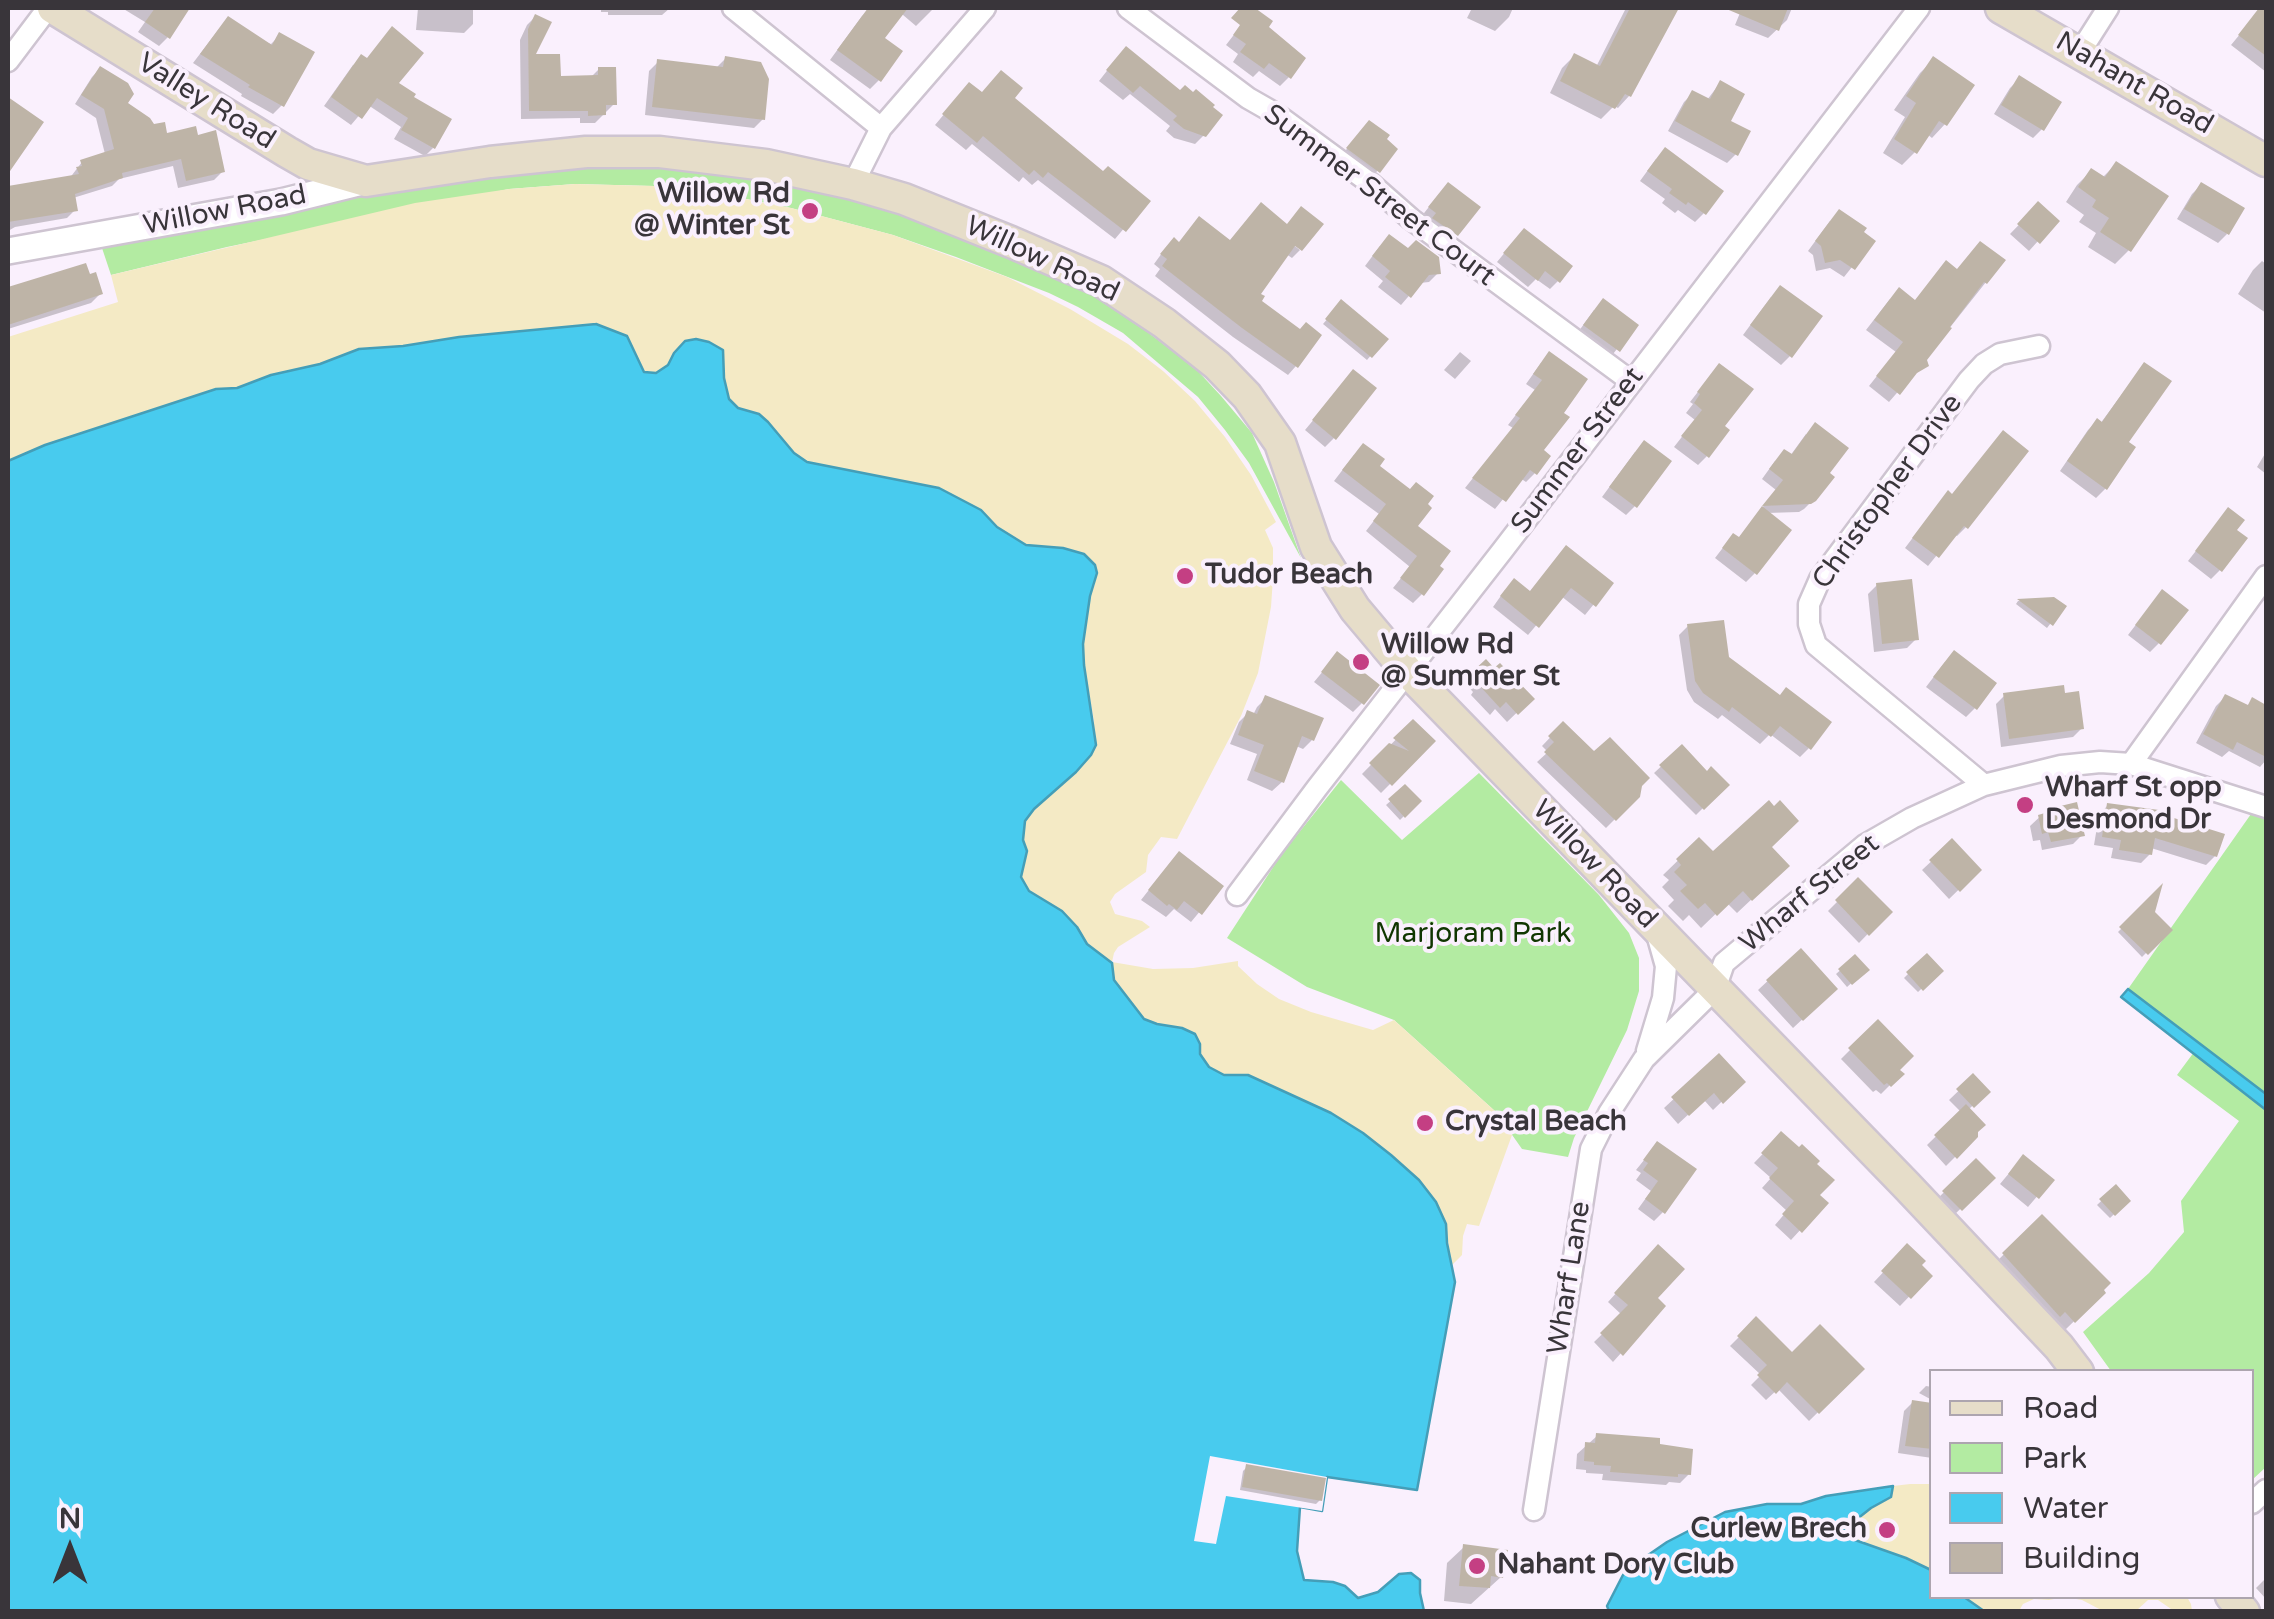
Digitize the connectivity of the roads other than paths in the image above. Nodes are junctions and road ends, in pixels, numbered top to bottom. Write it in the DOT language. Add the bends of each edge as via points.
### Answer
graph roads {
  1 [pos="50,8"];
  2 [pos="733,8"];
  3 [pos="985,8"];
  4 [pos="1128,8"];
  5 [pos="1919,8"];
  6 [pos="2001,8"];
  7 [pos="2108,8"];
  8 [pos="2080,52"];
  9 [pos="8,60"];
  10 [pos="881,128"];
  11 [pos="2266,162"];
  12 [pos="366,181"];
  13 [pos="853,184"];
  14 [pos="8,251"];
  15 [pos="2039,346"];
  16 [pos="1632,382"];
  17 [pos="2266,576"];
  18 [pos="1408,672"];
  19 [pos="2131,764"];
  20 [pos="1984,785"];
  21 [pos="2266,807"];
  22 [pos="1237,895"];
  23 [pos="1652,924"];
  24 [pos="1715,989"];
  25 [pos="1644,1060"];
  26 [pos="2076,1369"];
  27 [pos="1534,1510"];
  1 -- 9 [label="street"];
  1 -- 12 [label="main road, Valley Road" via="286,152"];
  2 -- 10 [label="street"];
  3 -- 10 [label="street"];
  4 -- 16 [label="street, Summer Street Court"];
  5 -- 16 [label="street, Summer Street"];
  6 -- 8 [label="main road, Nahant Road"];
  7 -- 8 [label="street"];
  8 -- 11 [label="main road, Nahant Road"];
  10 -- 13 [label="street"];
  12 -- 13 [label="main road, Willow Road" via="586,152 660,152"];
  12 -- 14 [label="street, Willow Road"];
  13 -- 18 [label="main road, Willow Road" via="1101,282 1217,365 1280,442 1316,547 1355,609"];
  15 -- 20 [label="street, Christopher Drive" via="2000,354 1968,380 1820,579 1809,604 1816,645"];
  16 -- 18 [label="street, Summer Street"];
  17 -- 19 [label="street"];
  18 -- 22 [label="street, Summer Street"];
  18 -- 23 [label="main road, Willow Road"];
  19 -- 20 [label="street, Wharf Street" via="2061,766"];
  19 -- 21 [label="street, Wharf Street"];
  20 -- 24 [label="street, Wharf Street" via="1865,845 1724,963"];
  23 -- 24 [label="main road, Willow Road"];
  23 -- 25 [label="street, Wharf Lane" via="1666,966"];
  24 -- 25 [label="street, Wharf Lane"];
  24 -- 26 [label="main road, Willow Road"];
  25 -- 27 [label="street, Wharf Lane" via="1591,1149"];
}
